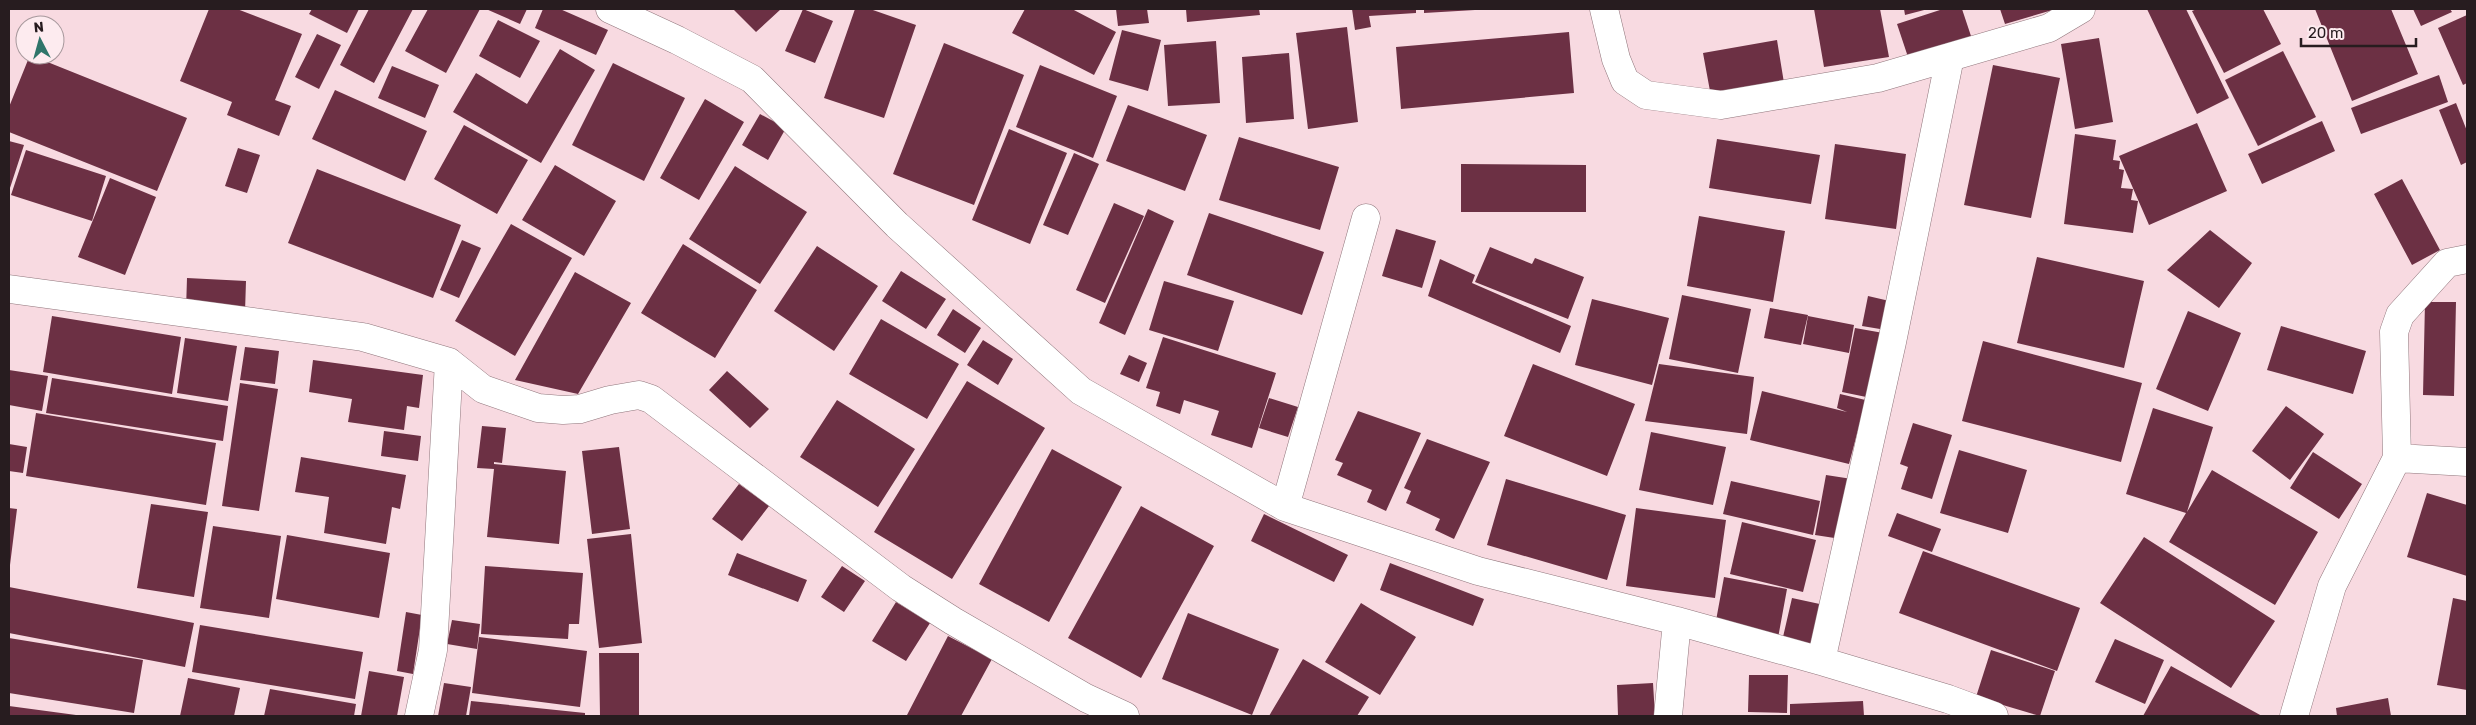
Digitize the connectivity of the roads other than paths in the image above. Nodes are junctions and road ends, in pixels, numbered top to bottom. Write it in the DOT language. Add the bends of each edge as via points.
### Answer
graph roads {
  1 [pos="610,9"];
  2 [pos="1604,9"];
  3 [pos="2081,9"];
  4 [pos="1950,57"];
  5 [pos="1366,218"];
  6 [pos="2467,259"];
  7 [pos="9,289"];
  8 [pos="449,362"];
  9 [pos="2397,458"];
  10 [pos="2467,462"];
  11 [pos="1285,507"];
  12 [pos="1677,621"];
  13 [pos="1821,661"];
  14 [pos="419,716"];
  15 [pos="1125,716"];
  16 [pos="1668,716"];
  17 [pos="1994,716"];
  18 [pos="2294,716"];
  1 -- 11 [label="street" via="752,79 897,225 1081,391"];
  2 -- 4 [label="street" via="1625,81 1646,95 1679,101 1721,105 1878,78"];
  3 -- 4 [label="street" via="2049,28"];
  4 -- 13 [label="street" via="1892,342"];
  5 -- 11 [label="street"];
  6 -- 9 [label="street" via="2448,263 2400,315 2394,332"];
  7 -- 8 [label="street" via="363,337"];
  8 -- 14 [label="street" via="432,650"];
  8 -- 15 [label="street" via="482,389 538,408 580,409 639,395 651,399 901,588 1086,698"];
  9 -- 10 [label="street"];
  9 -- 18 [label="street" via="2332,586"];
  11 -- 12 [label="street" via="1478,571"];
  12 -- 13 [label="street"];
  12 -- 16 [label="street"];
  13 -- 17 [label="street"];
}
